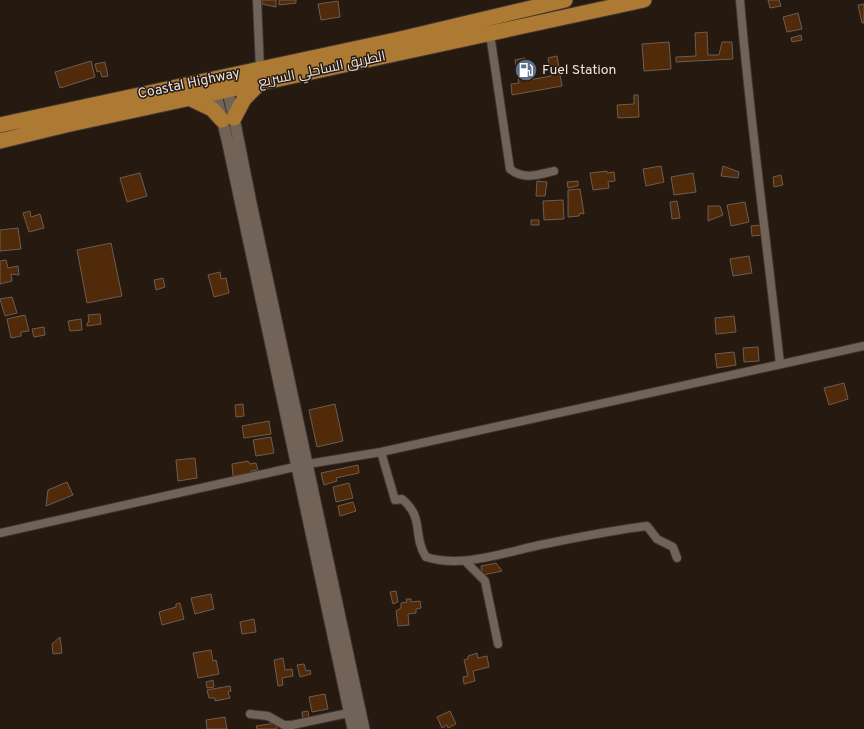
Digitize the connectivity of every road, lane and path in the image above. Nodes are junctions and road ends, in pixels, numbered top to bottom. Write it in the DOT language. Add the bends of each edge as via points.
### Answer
graph roads {
  1 [pos="257,0"];
  2 [pos="565,0"];
  3 [pos="644,0"];
  4 [pos="740,0"];
  5 [pos="521,4"];
  6 [pos="490,34"];
  7 [pos="260,69"];
  8 [pos="260,84"];
  9 [pos="220,85"];
  10 [pos="191,99"];
  11 [pos="228,119"];
  12 [pos="0,125"];
  13 [pos="0,141"];
  14 [pos="554,171"];
  15 [pos="246,204"];
  16 [pos="864,346"];
  17 [pos="780,364"];
  18 [pos="291,385"];
  19 [pos="280,388"];
  20 [pos="381,452"];
  21 [pos="308,464"];
  22 [pos="296,467"];
  23 [pos="0,533"];
  24 [pos="677,558"];
  25 [pos="465,561"];
  26 [pos="324,568"];
  27 [pos="498,644"];
  28 [pos="355,711"];
  29 [pos="250,714"];
  30 [pos="354,729"];
  1 -- 7 [label="street"];
  2 -- 5 [label="highway, Coastal Highway"];
  3 -- 6 [label="highway, الطريق الساحلي السريع"];
  4 -- 17 [label="street" via="754,152"];
  5 -- 7 [label="highway, Coastal Highway" via="400,39"];
  6 -- 8 [label="highway, الطريق الساحلي السريع"];
  6 -- 14 [label="street" via="510,168 516,174 526,177"];
  7 -- 9 [label="highway, Coastal Highway"];
  8 -- 9 [label="highway, الطريق الساحلي السريع"];
  8 -- 11 [label="highway"];
  9 -- 10 [label="highway, الطريق الساحلي السريع"];
  9 -- 11 [label="street"];
  9 -- 12 [label="highway, Coastal Highway"];
  10 -- 11 [label="highway"];
  10 -- 13 [label="highway, الطريق الساحلي السريع"];
  11 -- 15 [label="street"];
  15 -- 18 [label="street"];
  15 -- 19 [label="street"];
  16 -- 17 [label="street"];
  17 -- 20 [label="street"];
  18 -- 19 [label="street"];
  18 -- 21 [label="street"];
  19 -- 22 [label="street"];
  20 -- 21 [label="street"];
  20 -- 25 [label="street" via="394,500 402,500 415,513 421,549 426,557 437,561"];
  21 -- 22 [label="street"];
  21 -- 26 [label="street"];
  22 -- 23 [label="street"];
  22 -- 26 [label="street"];
  24 -- 25 [label="street" via="673,547 657,539 647,526"];
  25 -- 27 [label="street" via="485,581"];
  26 -- 28 [label="street"];
  28 -- 29 [label="street" via="292,725 284,725 268,716"];
  28 -- 30 [label="street"];
}
